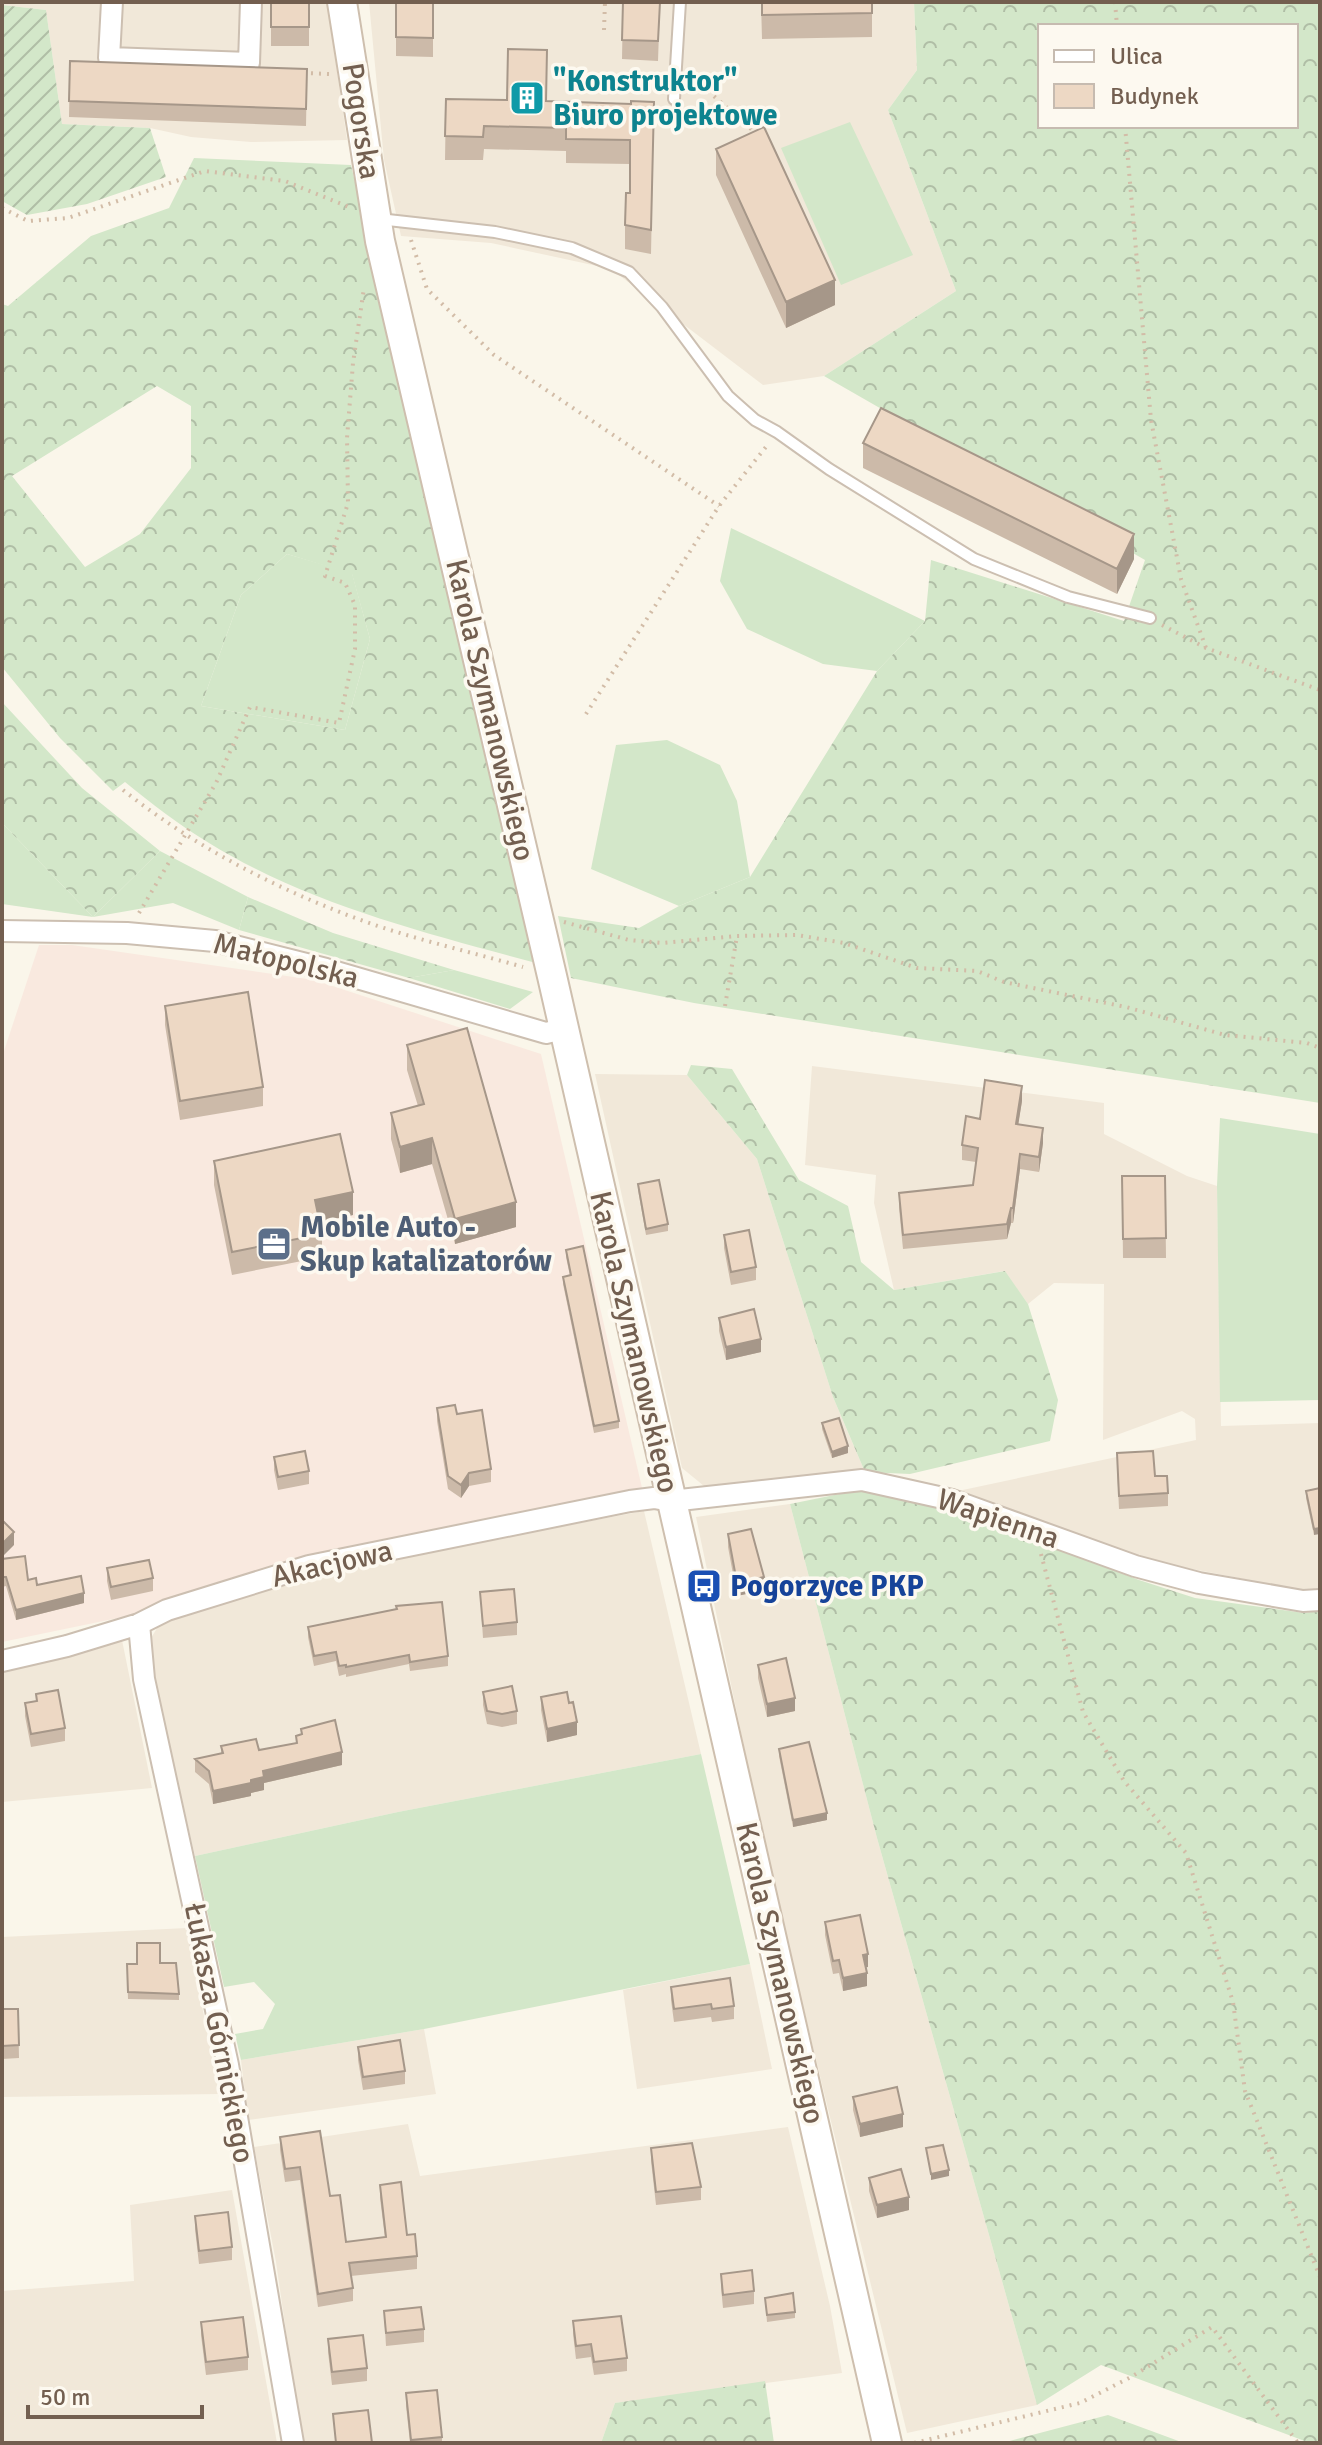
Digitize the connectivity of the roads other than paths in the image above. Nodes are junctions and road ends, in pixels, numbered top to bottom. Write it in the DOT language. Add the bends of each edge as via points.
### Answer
graph roads {
  1 [pos="112,2"];
  2 [pos="251,2"];
  3 [pos="342,2"];
  4 [pos="680,2"];
  5 [pos="674,99"];
  6 [pos="387,227"];
  7 [pos="1150,618"];
  8 [pos="2,931"];
  9 [pos="563,1029"];
  10 [pos="671,1501"];
  11 [pos="1320,1600"];
  12 [pos="139,1624"];
  13 [pos="2,1661"];
  14 [pos="293,2443"];
  15 [pos="887,2443"];
  1 -- 2 [label="street" via="109,58 249,63"];
  3 -- 6 [label="street, Pogorska"];
  4 -- 5 [label="lane"];
  6 -- 7 [label="lane" via="495,232 572,248 629,272 728,396 755,420 974,559 1068,597"];
  6 -- 9 [label="street, Karola Szymanowskiego"];
  8 -- 9 [label="street, Małopolska" via="215,941 546,1033"];
  9 -- 10 [label="street, Karola Szymanowskiego"];
  10 -- 11 [label="street, Wapienna" via="862,1480 952,1500 1135,1566 1199,1583"];
  10 -- 12 [label="street, Akacjowa" via="630,1501 309,1566 167,1610"];
  10 -- 15 [label="street, Karola Szymanowskiego"];
  12 -- 13 [label="street, Akacjowa"];
  12 -- 14 [label="street, Łukasza Górnickiego" via="144,1679 228,2065"];
}
